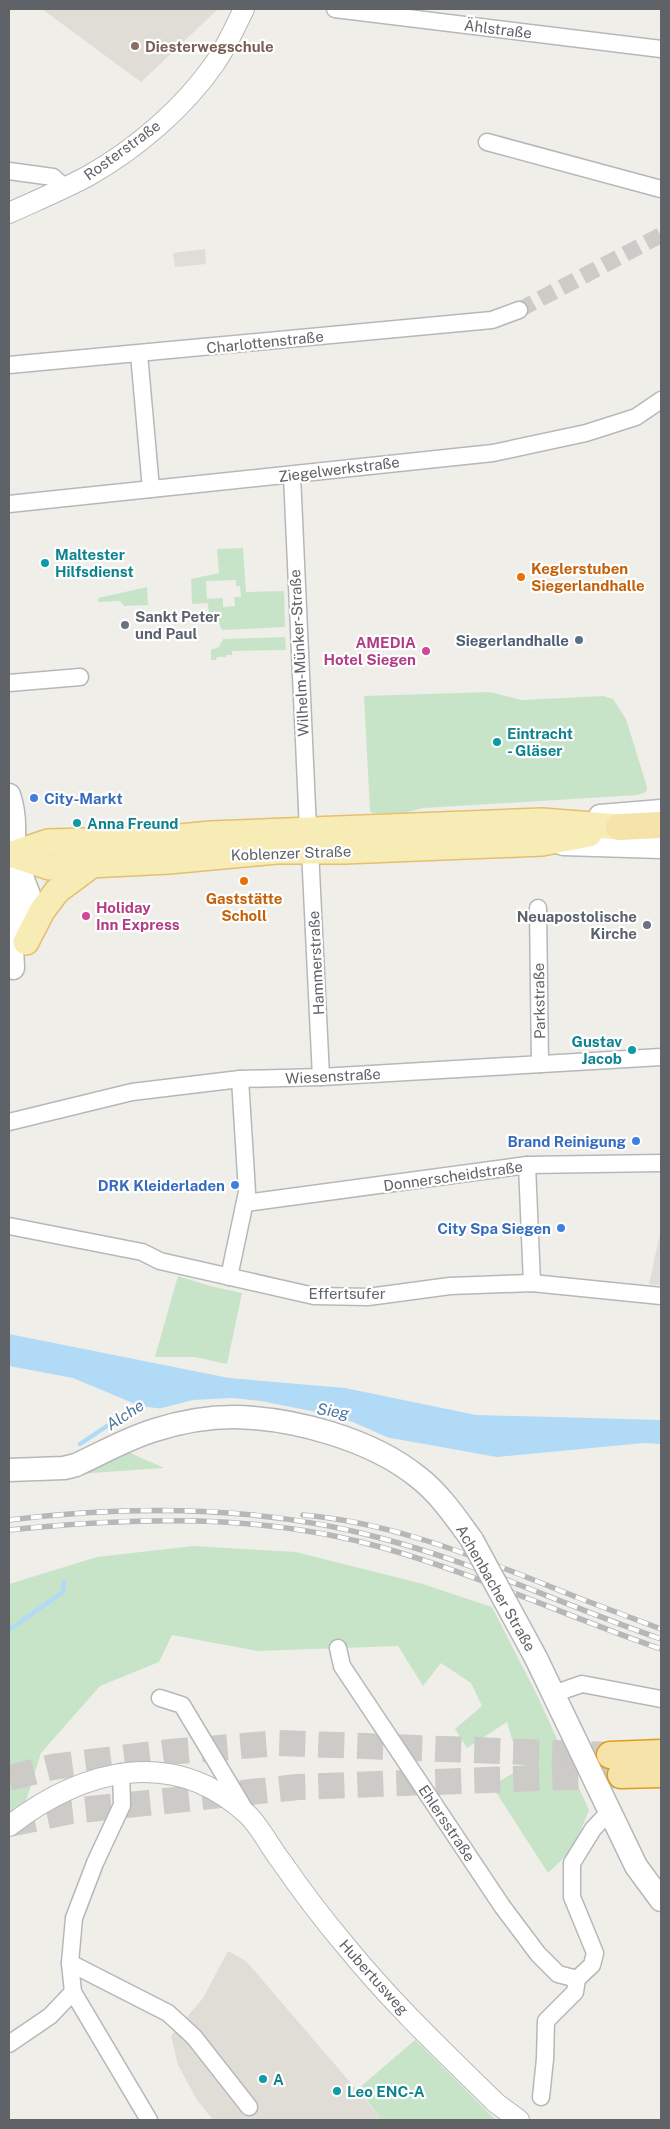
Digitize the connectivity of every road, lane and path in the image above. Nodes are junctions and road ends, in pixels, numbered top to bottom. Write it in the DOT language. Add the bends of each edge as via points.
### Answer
graph roads {
  1 [pos="244,9"];
  2 [pos="335,9"];
  3 [pos="661,49"];
  4 [pos="488,142"];
  5 [pos="9,171"];
  6 [pos="64,188"];
  7 [pos="661,189"];
  8 [pos="9,213"];
  9 [pos="518,310"];
  10 [pos="139,354"];
  11 [pos="9,366"];
  12 [pos="661,400"];
  13 [pos="292,475"];
  14 [pos="151,489"];
  15 [pos="9,504"];
  16 [pos="80,677"];
  17 [pos="9,684"];
  18 [pos="9,795"];
  19 [pos="661,811"];
  20 [pos="661,825"];
  21 [pos="619,828"];
  22 [pos="542,832"];
  23 [pos="309,840"];
  24 [pos="661,847"];
  25 [pos="10,852"];
  26 [pos="92,865"];
  27 [pos="538,908"];
  28 [pos="26,942"];
  29 [pos="11,975"];
  30 [pos="661,1057"];
  31 [pos="540,1064"];
  32 [pos="322,1077"];
  33 [pos="240,1079"];
  34 [pos="9,1122"];
  35 [pos="661,1163"];
  36 [pos="527,1165"];
  37 [pos="246,1203"];
  38 [pos="9,1226"];
  39 [pos="229,1277"];
  40 [pos="532,1283"];
  41 [pos="661,1296"];
  42 [pos="9,1470"];
  43 [pos="338,1648"];
  44 [pos="553,1694"];
  45 [pos="160,1698"];
  46 [pos="661,1698"];
  47 [pos="661,1753"];
  48 [pos="121,1772"];
  49 [pos="661,1774"];
  50 [pos="610,1811"];
  51 [pos="249,1816"];
  52 [pos="9,1826"];
  53 [pos="661,1900"];
  54 [pos="70,1963"];
  55 [pos="576,1978"];
  56 [pos="73,1992"];
  57 [pos="9,2044"];
  58 [pos="541,2097"];
  59 [pos="249,2107"];
  60 [pos="149,2120"];
  61 [pos="519,2120"];
  1 -- 6 [label="street, Rosterstraße" via="215,63 177,107 132,146 90,175"];
  2 -- 3 [label="street, Ählstraße"];
  4 -- 7 [label="street"];
  5 -- 6 [label="street" via="53,177"];
  6 -- 8 [label="street, Rosterstraße"];
  9 -- 10 [label="street, Charlottenstraße" via="492,320"];
  10 -- 11 [label="street, Charlottenstraße"];
  10 -- 14 [label="street"];
  12 -- 13 [label="street, Ziegelwerkstraße" via="636,417 586,433 493,453"];
  13 -- 14 [label="street, Ziegelwerkstraße"];
  13 -- 23 [label="street, Wilhelm-Münker-Straße"];
  14 -- 15 [label="street, Ziegelwerkstraße"];
  16 -- 17 [label="street"];
  18 -- 25 [label="main road" via="12,806"];
  19 -- 22 [label="main road, Koblenzer Straße"];
  20 -- 21 [label="highway"];
  21 -- 22 [label="main road, Koblenzer Straße"];
  22 -- 23 [label="main road, Koblenzer Straße"];
  22 -- 24 [label="main road, Koblenzer Straße"];
  23 -- 25 [label="main road, Koblenzer Straße" via="211,834 48,842"];
  23 -- 26 [label="main road, Koblenzer Straße"];
  23 -- 32 [label="street, Hammerstraße"];
  25 -- 26 [label="main road, Koblenzer Straße" via="50,867"];
  25 -- 28 [label="main road" via="29,894"];
  25 -- 29 [label="main road"];
  26 -- 28 [label="main road" via="57,891"];
  27 -- 31 [label="street, Parkstraße"];
  28 -- 29 [label="main road"];
  30 -- 31 [label="street, Wiesenstraße"];
  31 -- 32 [label="street, Wiesenstraße"];
  32 -- 33 [label="street, Wiesenstraße"];
  33 -- 34 [label="street, Wiesenstraße" via="132,1092"];
  33 -- 37 [label="street"];
  35 -- 36 [label="street, Donnerscheidstraße"];
  36 -- 37 [label="street, Donnerscheidstraße"];
  36 -- 40 [label="street"];
  37 -- 39 [label="street"];
  38 -- 39 [label="street, Effertsufer" via="142,1252 160,1261"];
  39 -- 40 [label="street, Effertsufer" via="314,1296 368,1297 450,1286"];
  40 -- 41 [label="street, Effertsufer"];
  42 -- 44 [label="main road, Achenbacher Straße, bridge" via="64,1468 163,1428 203,1419 232,1417 261,1418 343,1438 373,1449 418,1477 437,1495 472,1540"];
  43 -- 55 [label="street, Ehlersstraße" via="342,1666 502,1906 538,1954 558,1974"];
  44 -- 46 [label="street" via="582,1684"];
  44 -- 50 [label="main road, Achenbacher Straße"];
  45 -- 51 [label="street, Hubertusweg" via="182,1705"];
  47 -- 49 [label="highway" via="615,1765"];
  48 -- 51 [label="street, Hubertusweg" via="187,1777 219,1792"];
  48 -- 52 [label="street, Hubertusweg" via="80,1785 42,1804"];
  48 -- 54 [label="street" via="122,1805 74,1918"];
  50 -- 53 [label="main road, Achenbacher Straße" via="636,1866"];
  50 -- 55 [label="street" via="593,1828 572,1863 572,1897 595,1953 592,1966"];
  51 -- 61 [label="street, Hubertusweg" via="314,1908 373,1980 496,2104"];
  54 -- 56 [label="street"];
  54 -- 59 [label="street" via="168,2013 194,2037"];
  55 -- 58 [label="street" via="575,1992 546,2021"];
  56 -- 57 [label="street" via="50,2016"];
  56 -- 60 [label="street"];
}
